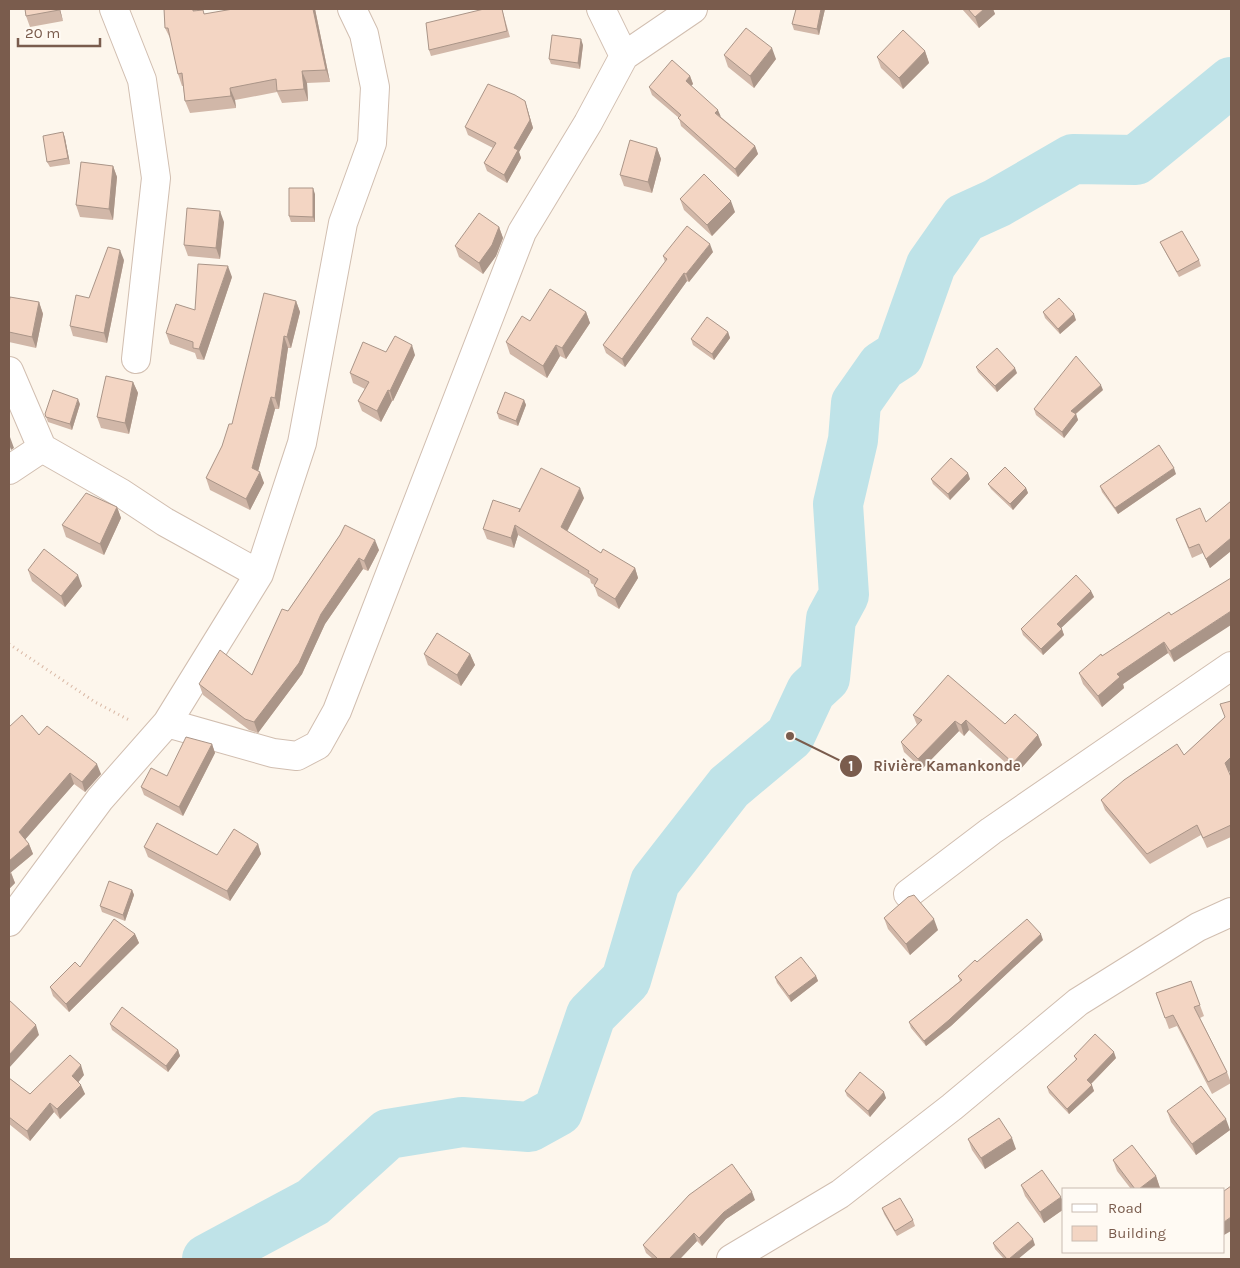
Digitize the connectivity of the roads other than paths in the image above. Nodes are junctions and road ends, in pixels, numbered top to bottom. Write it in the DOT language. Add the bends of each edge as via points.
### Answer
graph roads {
  1 [pos="114,9"];
  2 [pos="352,9"];
  3 [pos="601,9"];
  4 [pos="693,9"];
  5 [pos="624,56"];
  6 [pos="136,359"];
  7 [pos="9,371"];
  8 [pos="42,448"];
  9 [pos="9,470"];
  10 [pos="259,574"];
  11 [pos="1231,666"];
  12 [pos="162,729"];
  13 [pos="908,894"];
  14 [pos="1231,912"];
  15 [pos="9,922"];
  16 [pos="731,1259"];
  1 -- 6 [label="street" via="142,80 156,178"];
  2 -- 10 [label="street" via="364,34 375,87 372,143 343,223 302,442"];
  3 -- 5 [label="street"];
  4 -- 5 [label="street"];
  5 -- 12 [label="street" via="522,232 337,711 318,745 297,756"];
  7 -- 8 [label="street"];
  8 -- 9 [label="street"];
  8 -- 10 [label="street"];
  10 -- 12 [label="street"];
  11 -- 13 [label="street" via="991,831"];
  12 -- 15 [label="street" via="100,799"];
  14 -- 16 [label="street" via="1198,927 1078,1002 952,1107 840,1194"];
}
